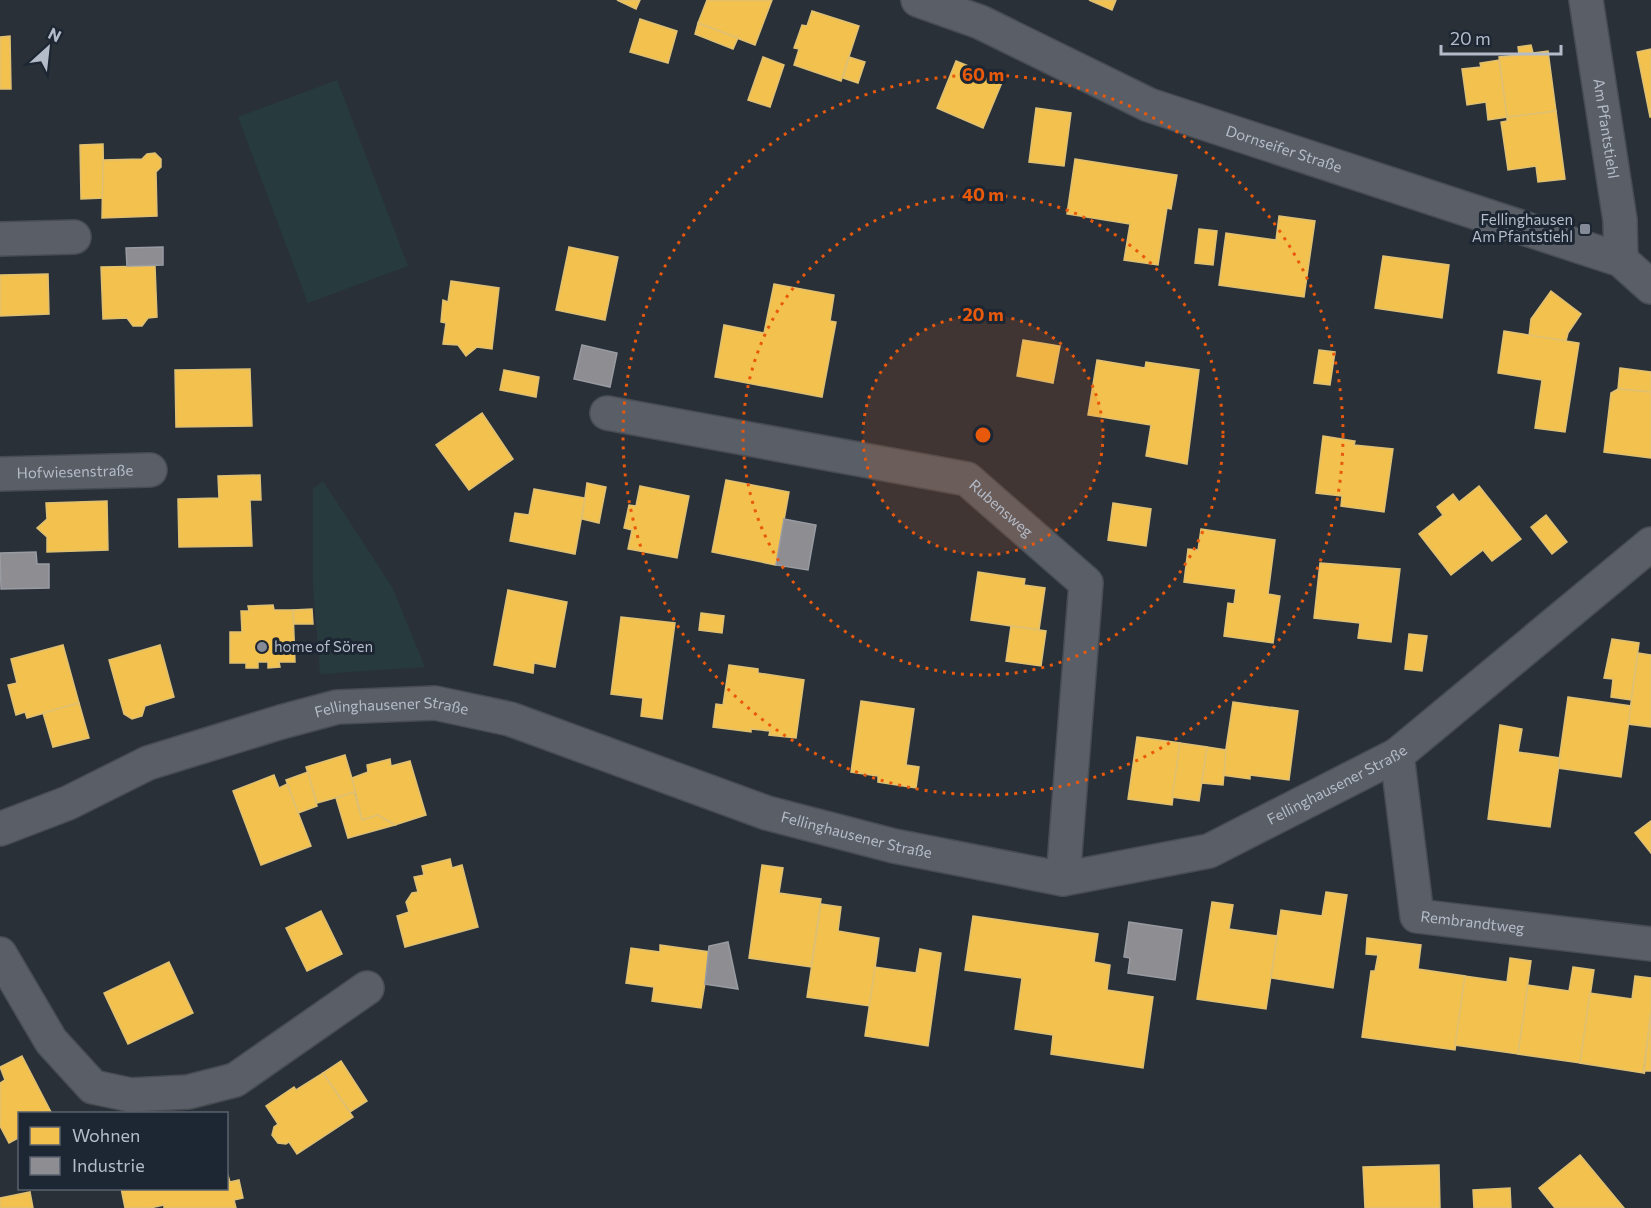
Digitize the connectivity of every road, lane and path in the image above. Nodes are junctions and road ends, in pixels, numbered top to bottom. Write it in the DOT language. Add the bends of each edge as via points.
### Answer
graph roads {
  1 [pos="918,0"];
  2 [pos="1586,0"];
  3 [pos="978,11"];
  4 [pos="74,237"];
  5 [pos="0,239"];
  6 [pos="1621,260"];
  7 [pos="1651,287"];
  8 [pos="607,413"];
  9 [pos="150,470"];
  10 [pos="0,474"];
  11 [pos="1651,544"];
  12 [pos="1397,754"];
  13 [pos="0,829"];
  14 [pos="1063,879"];
  15 [pos="1651,944"];
  16 [pos="0,954"];
  17 [pos="367,988"];
  1 -- 3 [label="street, Dornseifer Straße"];
  2 -- 6 [label="street, Am Pfantstiehl" via="1620,220"];
  3 -- 6 [label="street, Dornseifer Straße" via="1149,105"];
  4 -- 5 [label="street"];
  6 -- 7 [label="street, Dornseifer Straße"];
  8 -- 14 [label="street, Rubensweg" via="968,479 1086,584"];
  9 -- 10 [label="street, Hofwiesenstraße"];
  11 -- 12 [label="street, Fellinghausener Straße"];
  12 -- 14 [label="street, Fellinghausener Straße" via="1209,851"];
  12 -- 15 [label="street, Rembrandtweg" via="1417,916"];
  13 -- 14 [label="street, Fellinghausener Straße" via="68,803 148,763 281,722 337,706 435,703 510,719 767,813 894,846"];
  16 -- 17 [label="street" via="51,1041 93,1087 131,1095 188,1092 235,1080"];
}
